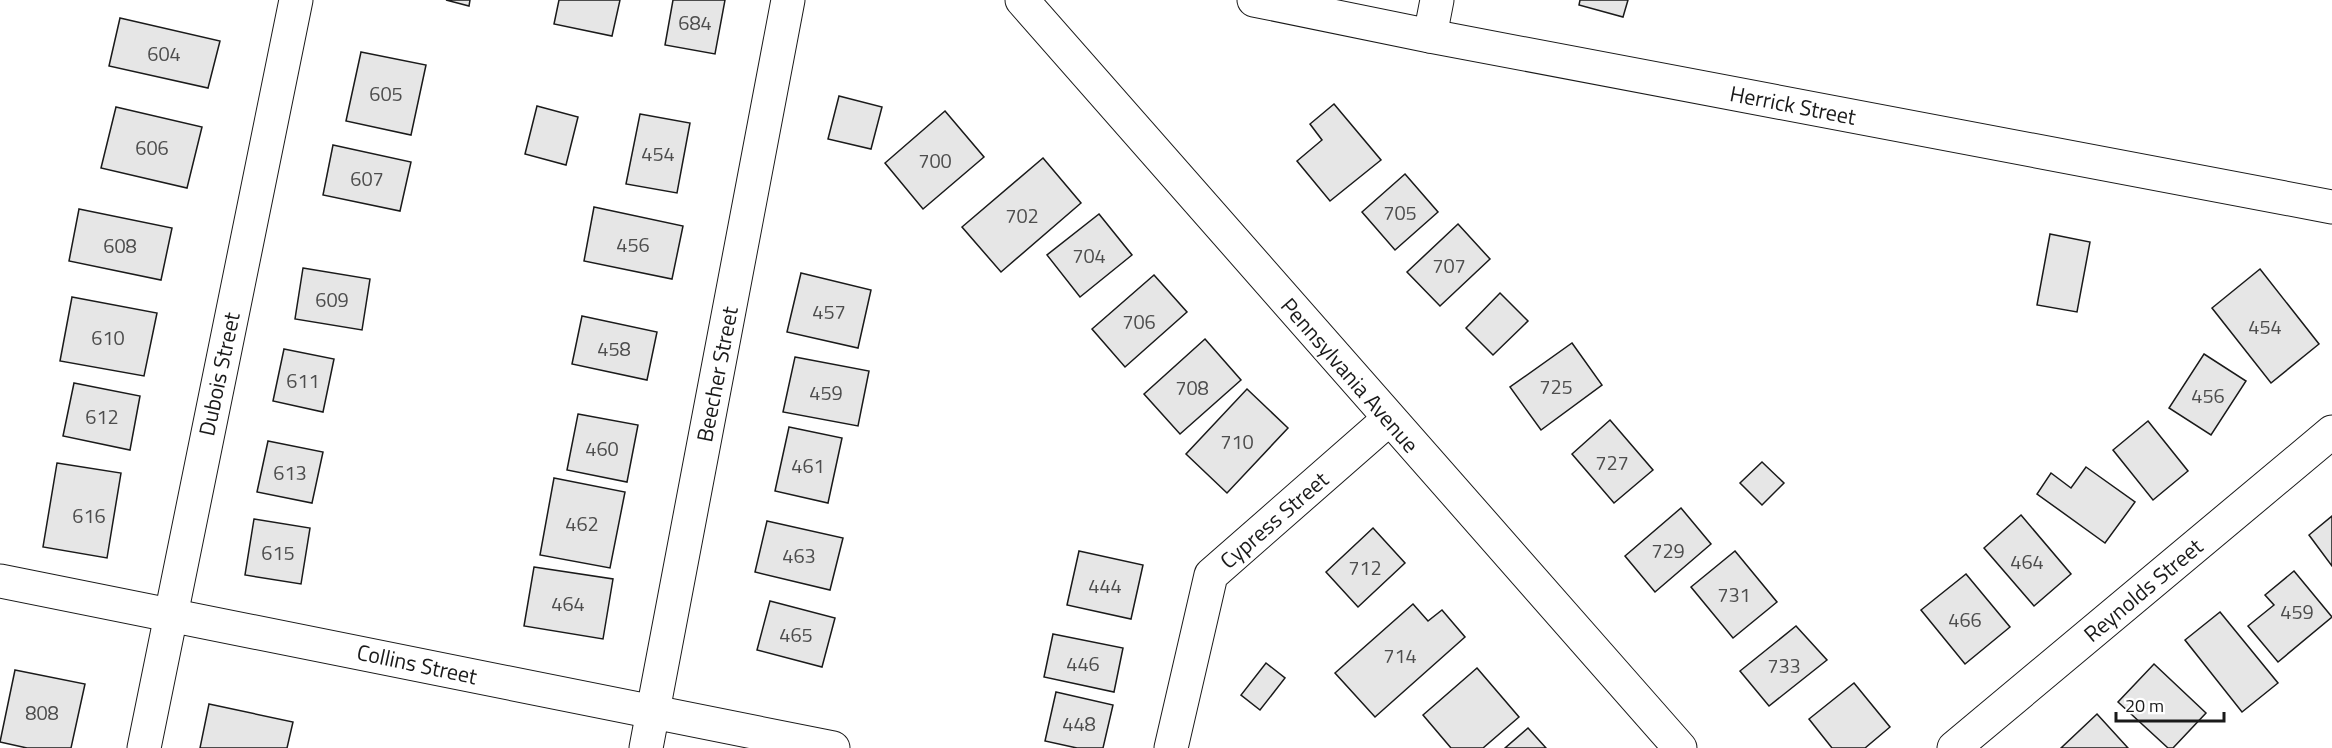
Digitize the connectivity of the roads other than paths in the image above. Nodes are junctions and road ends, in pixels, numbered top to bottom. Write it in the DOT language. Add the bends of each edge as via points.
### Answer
graph roads {
  1 [pos="296,0"];
  2 [pos="788,0"];
  3 [pos="1022,0"];
  4 [pos="1254,0"];
  5 [pos="1437,0"];
  6 [pos="1430,36"];
  7 [pos="2332,207"];
  8 [pos="1389,419"];
  9 [pos="2332,432"];
  10 [pos="0,581"];
  11 [pos="171,614"];
  12 [pos="653,713"];
  13 [pos="144,748"];
  14 [pos="646,748"];
  15 [pos="833,748"];
  16 [pos="1171,748"];
  17 [pos="1680,748"];
  18 [pos="1954,748"];
  1 -- 11 [label="street, Dubois Street"];
  2 -- 12 [label="street, Beecher Street"];
  3 -- 8 [label="street, Pennsylvania Avenue"];
  4 -- 6 [label="street, Herrick Street"];
  5 -- 6 [label="street"];
  6 -- 7 [label="street, Herrick Street"];
  8 -- 16 [label="street, Cypress Street" via="1211,575"];
  8 -- 17 [label="street, Pennsylvania Avenue"];
  9 -- 18 [label="street, Reynolds Street"];
  10 -- 11 [label="street, Collins Street"];
  11 -- 12 [label="street, Collins Street"];
  11 -- 13 [label="street, Dubois Street"];
  12 -- 14 [label="street, Beecher Street"];
  12 -- 15 [label="street, Collins Street"];
}
